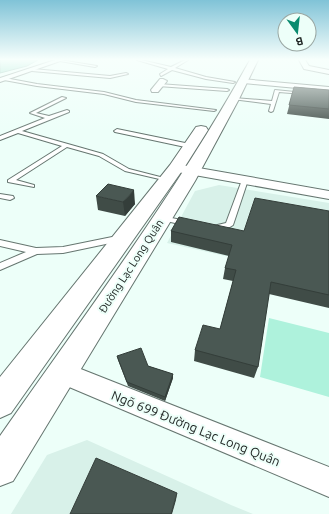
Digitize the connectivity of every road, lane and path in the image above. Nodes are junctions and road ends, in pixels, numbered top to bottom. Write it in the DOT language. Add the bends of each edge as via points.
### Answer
graph roads {
  1 [pos="9,84"];
  2 [pos="28,84"];
  3 [pos="235,84"];
  4 [pos="236,84"];
  5 [pos="240,84"];
  6 [pos="263,84"];
  7 [pos="16,87"];
  8 [pos="329,89"];
  9 [pos="307,94"];
  10 [pos="64,98"];
  11 [pos="273,103"];
  12 [pos="214,110"];
  13 [pos="67,111"];
  14 [pos="271,111"];
  15 [pos="49,118"];
  16 [pos="17,131"];
  17 [pos="117,131"];
  18 [pos="0,138"];
  19 [pos="67,145"];
  20 [pos="190,146"];
  21 [pos="178,173"];
  22 [pos="244,180"];
  23 [pos="32,186"];
  24 [pos="329,195"];
  25 [pos="0,196"];
  26 [pos="10,198"];
  27 [pos="162,218"];
  28 [pos="123,238"];
  29 [pos="0,243"];
  30 [pos="36,251"];
  31 [pos="0,266"];
  32 [pos="63,373"];
  33 [pos="0,402"];
  34 [pos="0,468"];
  35 [pos="329,482"];
  1 -- 7 [label="street"];
  2 -- 12 [label="lane"];
  3 -- 12 [label="main road, Đường Lạc Long Quân"];
  4 -- 21 [label="main road, Đường Lạc Long Quân"];
  5 -- 11 [label="lane"];
  6 -- 8 [label="street"];
  9 -- 11 [label="lane" via="277,91"];
  10 -- 15 [label="lane" via="32,113"];
  11 -- 14 [label="lane"];
  12 -- 20 [label="main road, Đường Lạc Long Quân"];
  13 -- 15 [label="lane"];
  15 -- 16 [label="lane"];
  16 -- 18 [label="lane"];
  16 -- 19 [label="lane"];
  17 -- 20 [label="lane"];
  19 -- 21 [label="lane" via="101,155 127,170"];
  19 -- 23 [label="lane" via="10,181"];
  20 -- 21 [label="main road, Đường Lạc Long Quân"];
  21 -- 22 [label="street"];
  21 -- 27 [label="main road, Đường Lạc Long Quân"];
  21 -- 28 [label="main road, Đường Lạc Long Quân"];
  22 -- 24 [label="street"];
  22 -- 27 [label="lane" via="229,225 213,229"];
  25 -- 26 [label="lane"];
  27 -- 32 [label="main road, Đường Lạc Long Quân"];
  28 -- 30 [label="lane" via="63,250"];
  28 -- 33 [label="main road, Đường Lạc Long Quân"];
  29 -- 30 [label="lane"];
  30 -- 31 [label="lane"];
  32 -- 34 [label="main road, Đường Lạc Long Quân"];
  32 -- 35 [label="street, Ngõ 699 Đường Lạc Long Quân"];
}
